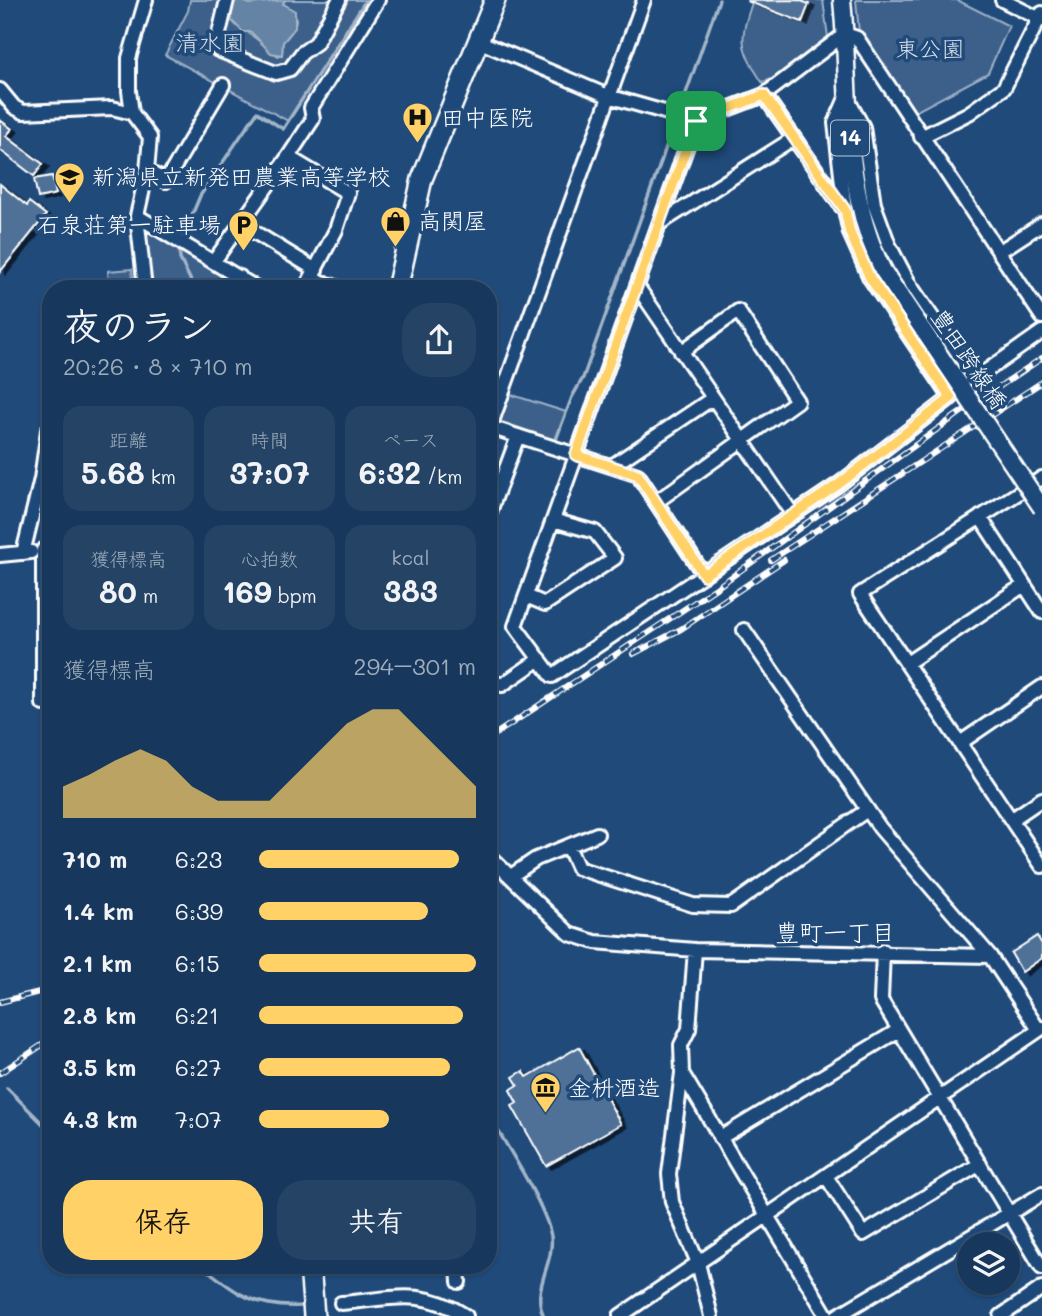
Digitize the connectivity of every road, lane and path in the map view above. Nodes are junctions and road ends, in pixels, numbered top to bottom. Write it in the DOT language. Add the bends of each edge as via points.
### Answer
graph roads {
  1 [pos="146,0"];
  2 [pos="227,0"];
  3 [pos="339,0"];
  4 [pos="378,0"];
  5 [pos="495,0"];
  6 [pos="644,0"];
  7 [pos="842,0"];
  8 [pos="1002,0"];
  9 [pos="1041,18"];
  10 [pos="845,34"];
  11 [pos="478,41"];
  12 [pos="223,85"];
  13 [pos="0,90"];
  14 [pos="764,95"];
  15 [pos="608,96"];
  16 [pos="846,97"];
  17 [pos="132,113"];
  18 [pos="696,121"];
  19 [pos="921,137"];
  20 [pos="794,138"];
  21 [pos="288,157"];
  22 [pos="147,172"];
  23 [pos="845,210"];
  24 [pos="137,216"];
  25 [pos="241,224"];
  26 [pos="659,224"];
  27 [pos="1042,224"];
  28 [pos="1000,251"];
  29 [pos="214,261"];
  30 [pos="240,277"];
  31 [pos="311,279"];
  32 [pos="144,280"];
  33 [pos="238,280"];
  34 [pos="244,280"];
  35 [pos="399,280"];
  36 [pos="637,286"];
  37 [pos="1042,317"];
  38 [pos="1042,332"];
  39 [pos="681,352"];
  40 [pos="975,379"];
  41 [pos="497,393"];
  42 [pos="713,398"];
  43 [pos="951,398"];
  44 [pos="497,429"];
  45 [pos="518,436"];
  46 [pos="742,441"];
  47 [pos="576,455"];
  48 [pos="612,466"];
  49 [pos="42,472"];
  50 [pos="1041,480"];
  51 [pos="497,493"];
  52 [pos="656,502"];
  53 [pos="1042,508"];
  54 [pos="793,515"];
  55 [pos="979,516"];
  56 [pos="553,520"];
  57 [pos="42,551"];
  58 [pos="23,553"];
  59 [pos="0,555"];
  60 [pos="704,575"];
  61 [pos="1024,585"];
  62 [pos="526,596"];
  63 [pos="1042,612"];
  64 [pos="744,630"];
  65 [pos="540,659"];
  66 [pos="907,663"];
  67 [pos="497,683"];
  68 [pos="1042,687"];
  69 [pos="960,743"];
  70 [pos="1042,799"];
  71 [pos="867,810"];
  72 [pos="1012,820"];
  73 [pos="597,834"];
  74 [pos="568,846"];
  75 [pos="497,863"];
  76 [pos="1042,866"];
  77 [pos="511,876"];
  78 [pos="695,950"];
  79 [pos="883,951"];
  80 [pos="990,956"];
  81 [pos="1040,1029"];
  82 [pos="899,1030"];
  83 [pos="682,1073"];
  84 [pos="940,1098"];
  85 [pos="720,1138"];
  86 [pos="980,1164"];
  87 [pos="826,1176"];
  88 [pos="1042,1195"];
  89 [pos="1010,1215"];
  90 [pos="766,1216"];
  91 [pos="698,1263"];
  92 [pos="1042,1269"];
  93 [pos="311,1274"];
  94 [pos="459,1274"];
  95 [pos="459,1282"];
  96 [pos="1042,1288"];
  97 [pos="341,1303"];
  98 [pos="314,1316"];
  99 [pos="466,1316"];
  100 [pos="620,1316"];
  101 [pos="711,1316"];
  102 [pos="827,1316"];
  103 [pos="837,1316"];
  104 [pos="1001,1316"];
  1 -- 17 [label="street" via="129,58"];
  2 -- 3 [label="street" via="218,50 276,73 290,69 316,43"];
  4 -- 21 [label="street" via="311,108 313,119"];
  5 -- 11 [label="highway"];
  6 -- 15 [label="street"];
  7 -- 10 [label="main road, 14"];
  8 -- 9 [label="street"];
  9 -- 19 [label="street" via="1004,88 969,113"];
  10 -- 14 [label="street"];
  10 -- 16 [label="main road, 14"];
  10 -- 19 [label="street" via="857,37"];
  11 -- 15 [label="street"];
  11 -- 35 [label="highway" via="422,179"];
  12 -- 22 [label="street" via="166,181"];
  13 -- 17 [label="street" via="23,112 111,108"];
  14 -- 18 [label="street"];
  14 -- 20 [label="street"];
  15 -- 18 [label="street"];
  15 -- 41 [label="street"];
  16 -- 23 [label="street" via="835,123"];
  16 -- 40 [label="street" via="863,127 874,204 890,245 910,285"];
  16 -- 53 [label="main road, 豊田跨線橋 / 14, bridge" via="859,208 870,245"];
  17 -- 22 [label="street" via="150,137"];
  18 -- 26 [label="street"];
  19 -- 28 [label="street"];
  20 -- 23 [label="street"];
  20 -- 26 [label="street"];
  21 -- 25 [label="street"];
  21 -- 31 [label="street" via="348,193"];
  22 -- 24 [label="street"];
  23 -- 43 [label="street" via="870,278"];
  24 -- 29 [label="street"];
  24 -- 32 [label="street"];
  25 -- 29 [label="street"];
  25 -- 31 [label="street"];
  26 -- 36 [label="street"];
  27 -- 28 [label="street"];
  28 -- 37 [label="street"];
  29 -- 30 [label="street"];
  30 -- 33 [label="street"];
  30 -- 34 [label="street"];
  36 -- 39 [label="street"];
  36 -- 47 [label="street"];
  38 -- 40 [label="street"];
  39 -- 42 [label="street"];
  39 -- 46 [label="street" via="738,311 797,401"];
  40 -- 43 [label="street"];
  42 -- 46 [label="street"];
  42 -- 48 [label="street"];
  43 -- 54 [label="street"];
  44 -- 45 [label="street"];
  45 -- 47 [label="street"];
  45 -- 51 [label="street"];
  46 -- 52 [label="street"];
  46 -- 54 [label="street"];
  47 -- 48 [label="street"];
  47 -- 56 [label="street"];
  48 -- 52 [label="street" via="638,475"];
  49 -- 58 [label="street"];
  50 -- 55 [label="street"];
  52 -- 60 [label="street"];
  54 -- 60 [label="street"];
  55 -- 61 [label="street"];
  55 -- 66 [label="street" via="860,594"];
  56 -- 62 [label="street"];
  56 -- 62 [label="street" via="596,532 615,558 545,604"];
  57 -- 58 [label="street"];
  58 -- 59 [label="street"];
  60 -- 65 [label="street" via="552,676"];
  61 -- 63 [label="street"];
  61 -- 66 [label="street"];
  62 -- 65 [label="street" via="515,626"];
  64 -- 71 [label="street"];
  65 -- 67 [label="street" via="502,685"];
  66 -- 69 [label="street"];
  68 -- 69 [label="street"];
  69 -- 72 [label="street"];
  70 -- 72 [label="street"];
  71 -- 74 [label="street" via="731,906 693,905 578,868"];
  71 -- 80 [label="street"];
  72 -- 76 [label="street"];
  73 -- 74 [label="street"];
  74 -- 77 [label="street"];
  75 -- 77 [label="street"];
  77 -- 78 [label="street" via="570,934 595,942"];
  78 -- 79 [label="street"];
  78 -- 83 [label="street" via="689,1029 681,1045"];
  79 -- 80 [label="street"];
  79 -- 82 [label="street" via="881,1000"];
  80 -- 81 [label="street"];
  81 -- 84 [label="street"];
  82 -- 84 [label="street"];
  82 -- 85 [label="street"];
  83 -- 85 [label="street"];
  83 -- 91 [label="street" via="669,1174 672,1202"];
  84 -- 86 [label="street"];
  84 -- 87 [label="street"];
  85 -- 90 [label="street"];
  86 -- 87 [label="street" via="863,1234"];
  86 -- 89 [label="street"];
  87 -- 90 [label="street"];
  88 -- 89 [label="street"];
  89 -- 92 [label="street"];
  89 -- 103 [label="street"];
  90 -- 91 [label="street"];
  90 -- 102 [label="street"];
  91 -- 100 [label="street"];
  91 -- 101 [label="street"];
  93 -- 98 [label="highway"];
  94 -- 95 [label="street"];
  96 -- 104 [label="street"];
  97 -- 99 [label="street" via="423,1296"];
}
